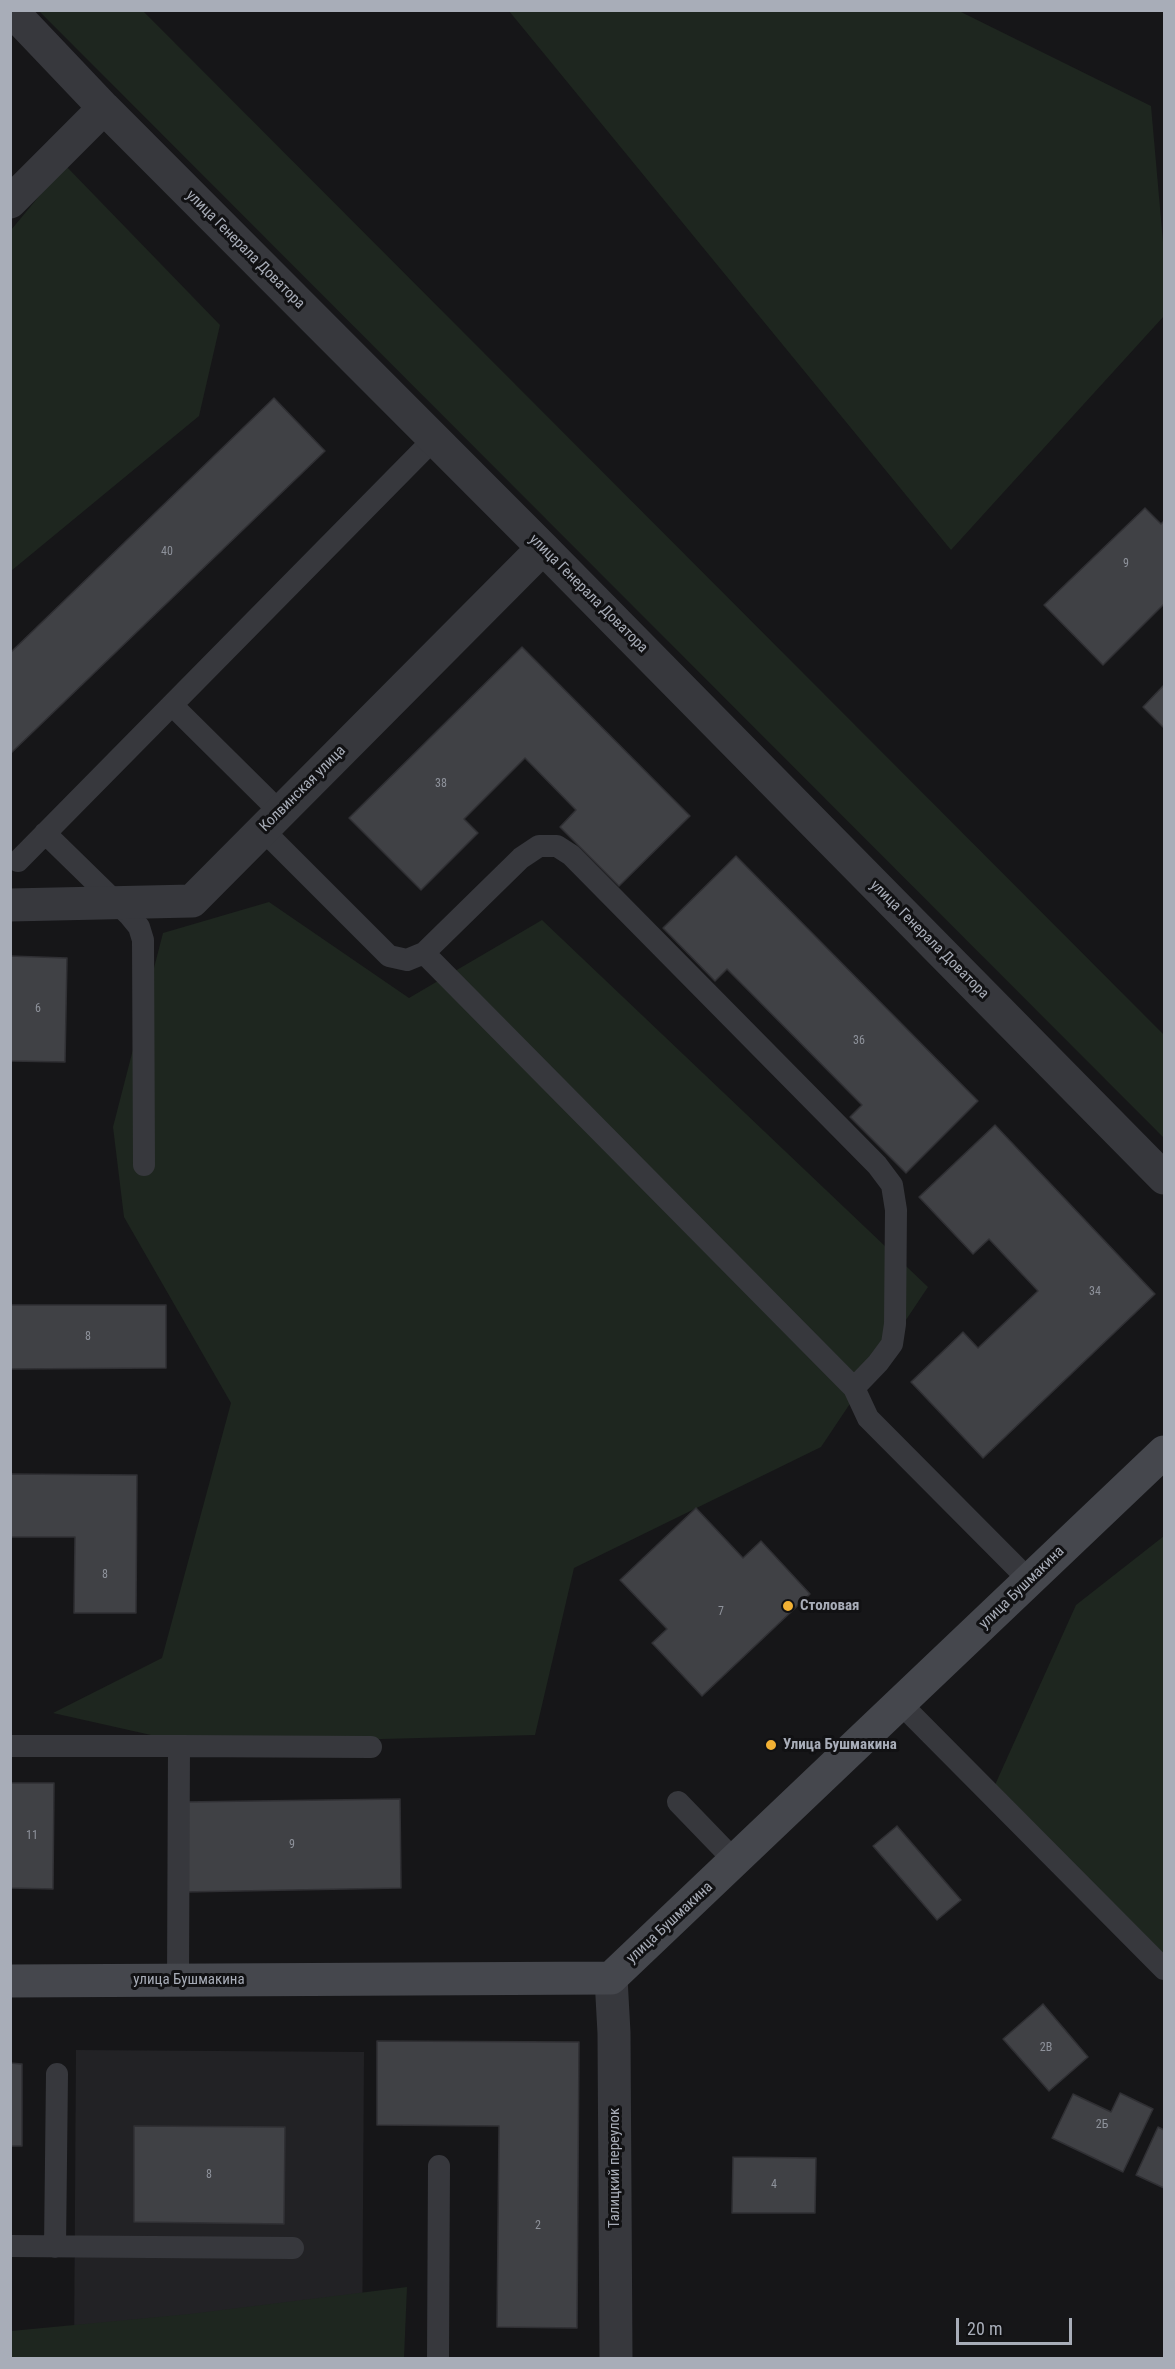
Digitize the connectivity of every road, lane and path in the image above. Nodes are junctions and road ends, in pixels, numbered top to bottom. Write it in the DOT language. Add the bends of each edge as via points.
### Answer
graph roads {
  1 [pos="11,10"];
  2 [pos="104,108"];
  3 [pos="10,202"];
  4 [pos="434,439"];
  5 [pos="543,548"];
  6 [pos="172,705"];
  7 [pos="271,821"];
  8 [pos="45,833"];
  9 [pos="18,861"];
  10 [pos="116,903"];
  11 [pos="10,905"];
  12 [pos="424,953"];
  13 [pos="144,1165"];
  14 [pos="1164,1178"];
  15 [pos="854,1388"];
  16 [pos="1164,1452"];
  17 [pos="1030,1581"];
  18 [pos="901,1704"];
  19 [pos="10,1746"];
  20 [pos="179,1746"];
  21 [pos="371,1747"];
  22 [pos="678,1802"];
  23 [pos="735,1861"];
  24 [pos="1164,1969"];
  25 [pos="611,1978"];
  26 [pos="178,1980"];
  27 [pos="10,1981"];
  28 [pos="57,2074"];
  29 [pos="439,2166"];
  30 [pos="10,2246"];
  31 [pos="55,2247"];
  32 [pos="293,2248"];
  33 [pos="438,2358"];
  34 [pos="616,2358"];
  1 -- 2 [label="street, улица Генерала Доватора"];
  2 -- 3 [label="street"];
  2 -- 4 [label="street, улица Генерала Доватора"];
  4 -- 5 [label="street, улица Генерала Доватора"];
  4 -- 6 [label="lane"];
  5 -- 7 [label="street, Колвинская улица"];
  5 -- 14 [label="street, улица Генерала Доватора"];
  6 -- 7 [label="lane"];
  6 -- 8 [label="lane"];
  7 -- 10 [label="street, Колвинская улица" via="192,901"];
  7 -- 12 [label="lane" via="389,956 407,960"];
  8 -- 9 [label="lane"];
  8 -- 10 [label="lane"];
  10 -- 11 [label="street, Колвинская улица"];
  10 -- 13 [label="lane" via="139,927 143,940"];
  12 -- 15 [label="lane"];
  12 -- 15 [label="lane" via="521,858 539,846 557,846 571,855 877,1165 892,1185 896,1210 892,1344"];
  15 -- 17 [label="lane" via="868,1418"];
  16 -- 17 [label="street, улица Бушмакина"];
  17 -- 18 [label="street, улица Бушмакина"];
  18 -- 23 [label="street, улица Бушмакина"];
  18 -- 24 [label="lane"];
  19 -- 20 [label="lane"];
  20 -- 21 [label="lane"];
  20 -- 26 [label="lane"];
  22 -- 23 [label="lane"];
  23 -- 25 [label="street, улица Бушмакина"];
  25 -- 26 [label="street, улица Бушмакина"];
  25 -- 34 [label="street, Талицкий переулок"];
  26 -- 27 [label="street, улица Бушмакина"];
  28 -- 31 [label="lane"];
  29 -- 33 [label="lane"];
  30 -- 31 [label="lane"];
  31 -- 32 [label="lane"];
}
